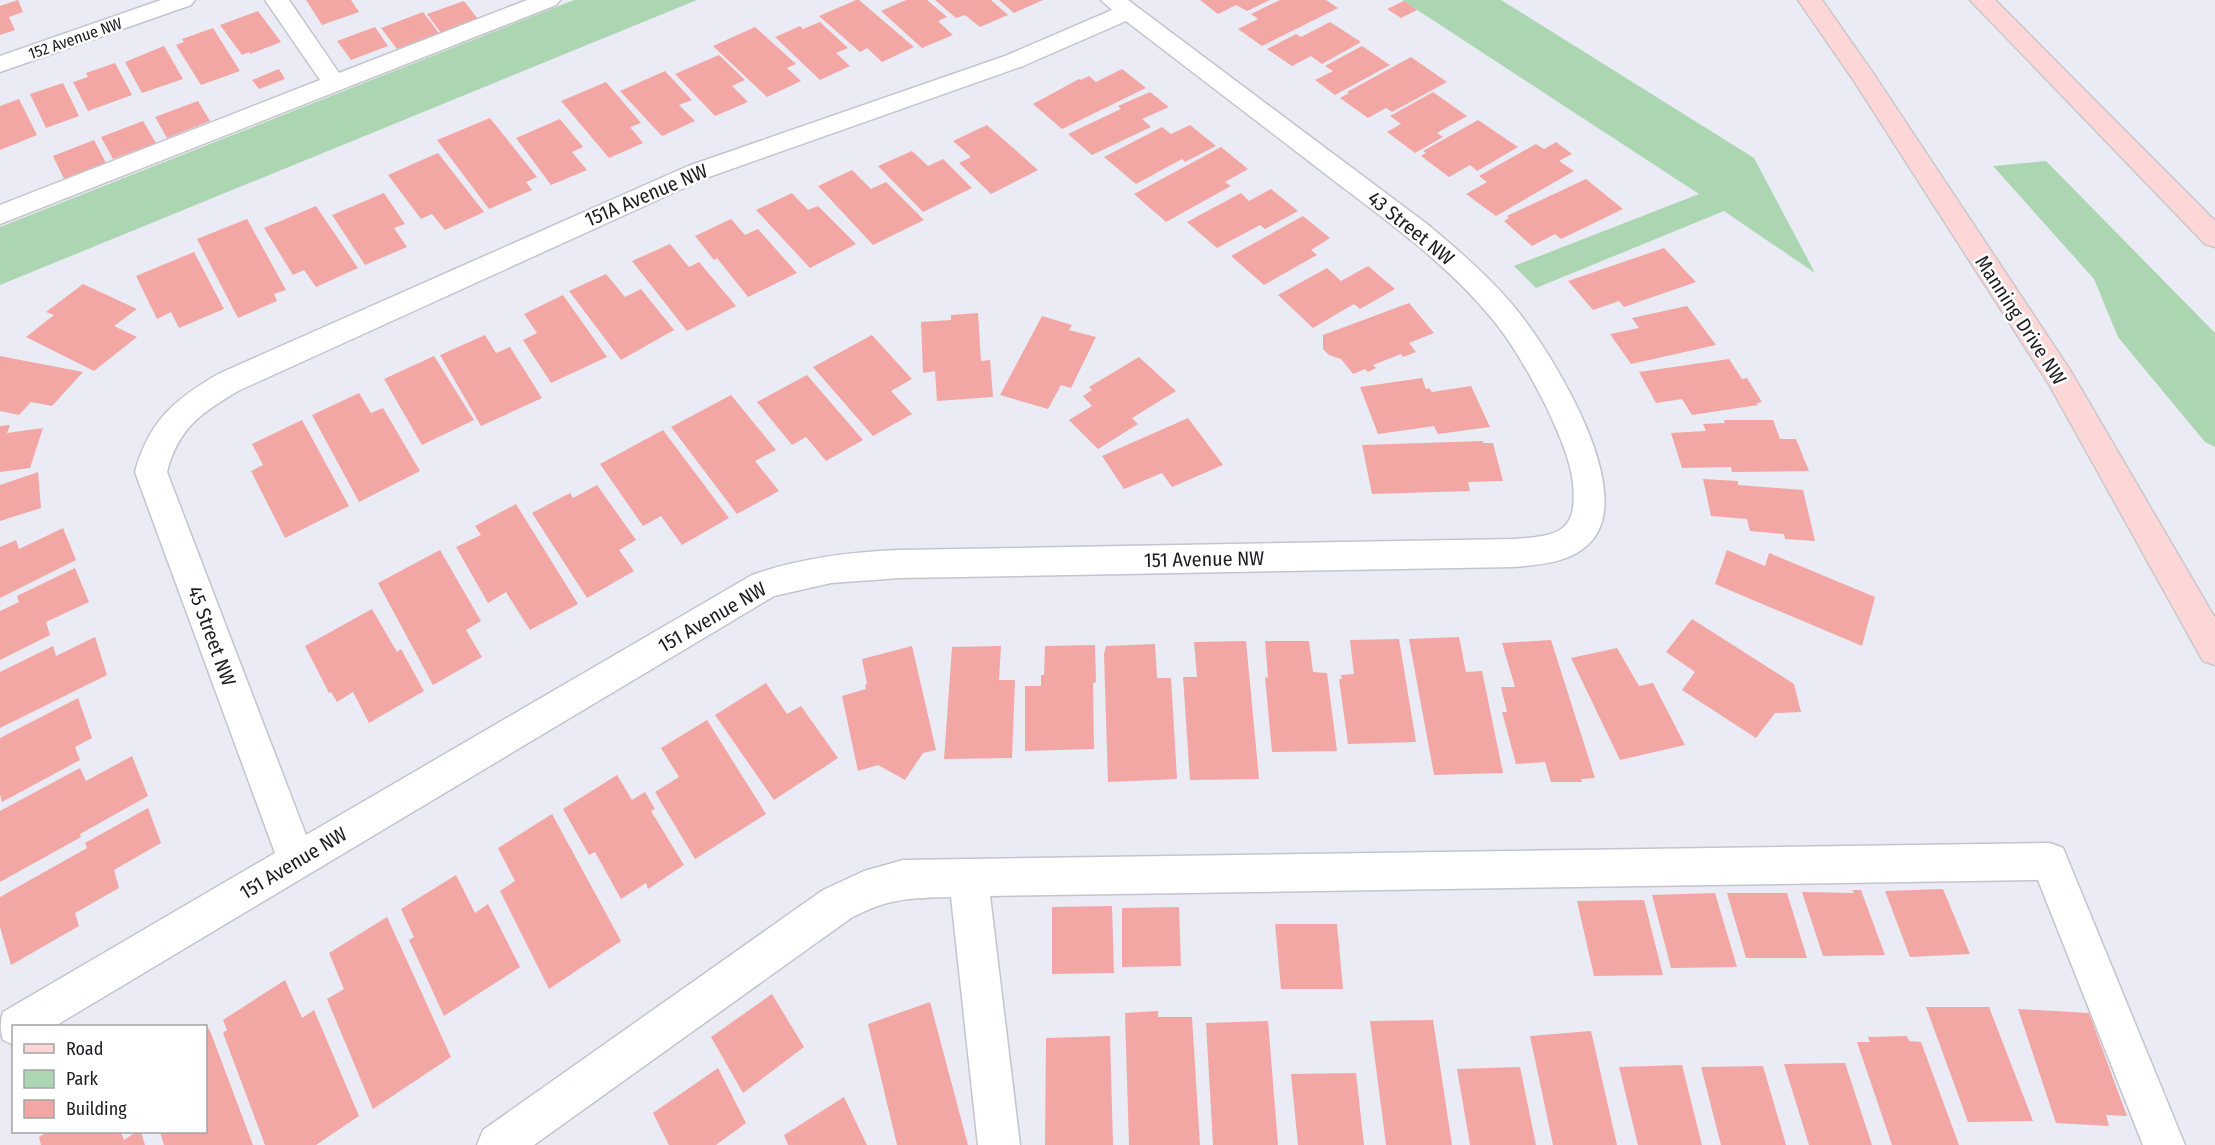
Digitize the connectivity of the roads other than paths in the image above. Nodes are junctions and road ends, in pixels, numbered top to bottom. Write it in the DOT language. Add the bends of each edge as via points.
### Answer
graph roads {
  1 [pos="183,0"];
  2 [pos="277,0"];
  3 [pos="548,0"];
  4 [pos="1810,0"];
  5 [pos="1982,0"];
  6 [pos="1120,6"];
  7 [pos="0,64"];
  8 [pos="334,83"];
  9 [pos="0,214"];
  10 [pos="2215,237"];
  11 [pos="180,414"];
  12 [pos="1576,536"];
  13 [pos="2215,650"];
  14 [pos="297,861"];
  15 [pos="968,877"];
  16 [pos="18,1025"];
  17 [pos="498,1145"];
  18 [pos="999,1145"];
  19 [pos="2164,1145"];
  1 -- 7 [label="street, 152 Avenue NW"];
  2 -- 8 [label="street"];
  3 -- 8 [label="street"];
  4 -- 13 [label="main road, Manning Drive NW" via="2060,378"];
  5 -- 10 [label="main road"];
  6 -- 11 [label="street, 151A Avenue NW" via="1003,65 697,172 229,382"];
  6 -- 12 [label="street, 43 Street NW" via="1417,231 1460,267 1500,309 1545,372 1590,486 1591,508"];
  8 -- 9 [label="street"];
  11 -- 14 [label="street, 45 Street NW" via="155,451 151,472"];
  12 -- 14 [label="street, 151 Avenue NW" via="1561,546 1514,553 900,564 800,573 764,585"];
  14 -- 16 [label="street, 151 Avenue NW"];
  15 -- 17 [label="street" via="903,879 864,890 837,904"];
  15 -- 18 [label="street"];
  15 -- 19 [label="street" via="2050,861"];
}
